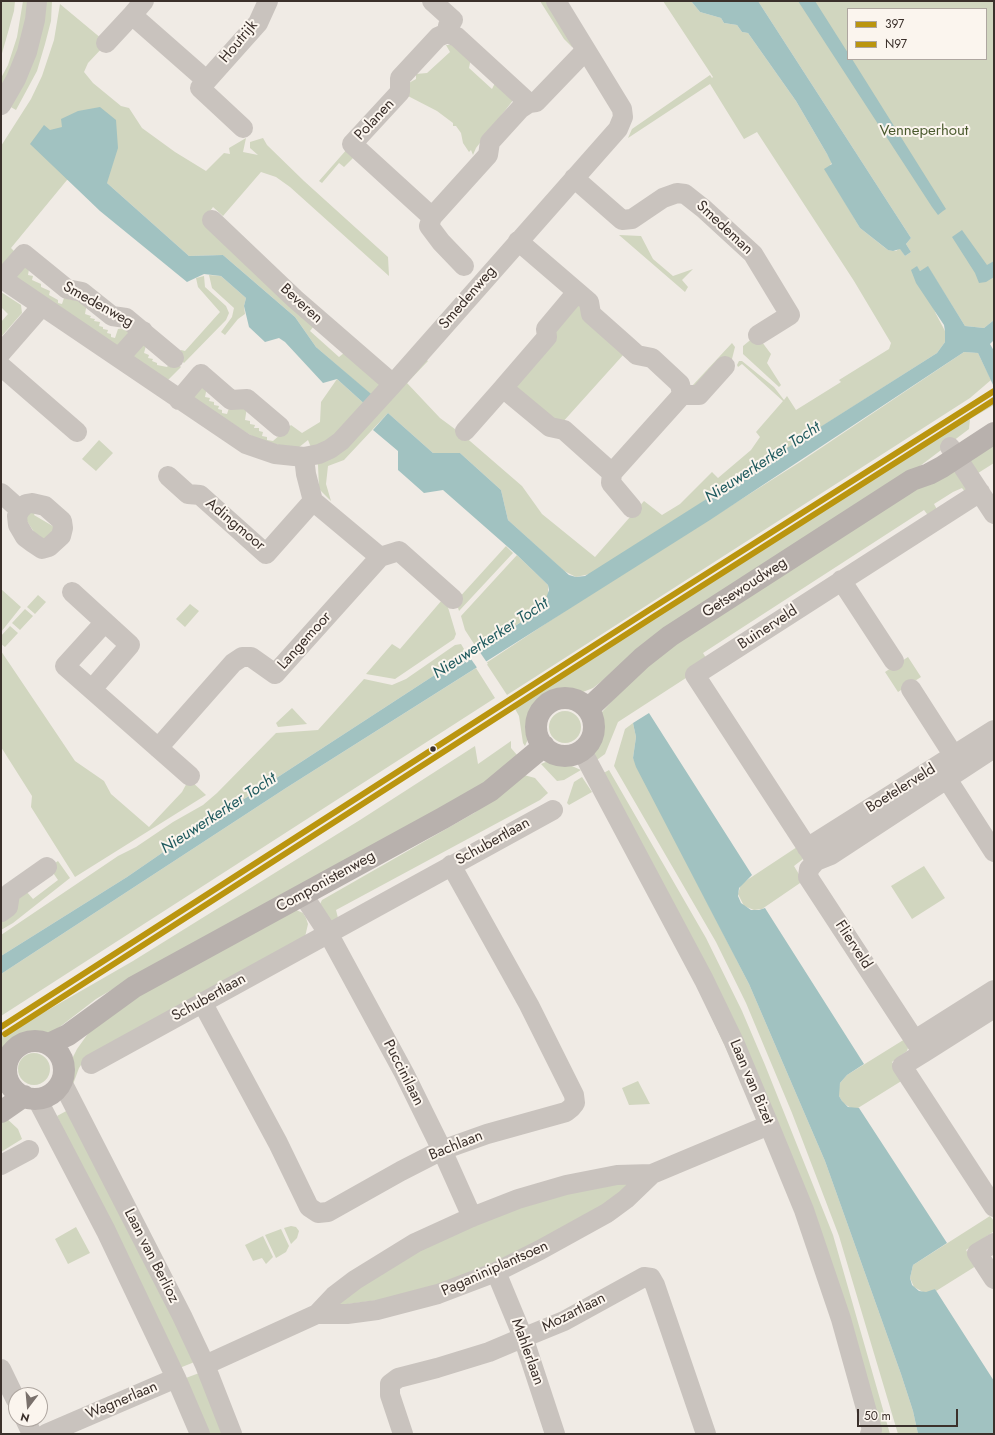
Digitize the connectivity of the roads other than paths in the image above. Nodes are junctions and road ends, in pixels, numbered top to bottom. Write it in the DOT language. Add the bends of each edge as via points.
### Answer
graph roads {
  1 [pos="37,1"];
  2 [pos="268,1"];
  3 [pos="432,1"];
  4 [pos="556,1"];
  5 [pos="138,8"];
  6 [pos="447,33"];
  7 [pos="106,43"];
  8 [pos="586,50"];
  9 [pos="206,80"];
  10 [pos="529,103"];
  11 [pos="1,105"];
  12 [pos="243,128"];
  13 [pos="574,178"];
  14 [pos="432,217"];
  15 [pos="212,220"];
  16 [pos="518,241"];
  17 [pos="464,266"];
  18 [pos="1,279"];
  19 [pos="577,292"];
  20 [pos="42,306"];
  21 [pos="142,331"];
  22 [pos="758,335"];
  23 [pos="1,353"];
  24 [pos="119,358"];
  25 [pos="174,358"];
  26 [pos="1,366"];
  27 [pos="725,366"];
  28 [pos="393,384"];
  29 [pos="503,388"];
  30 [pos="682,395"];
  31 [pos="179,400"];
  32 [pos="994,420"];
  33 [pos="280,427"];
  34 [pos="465,431"];
  35 [pos="77,432"];
  36 [pos="994,433"];
  37 [pos="954,452"];
  38 [pos="304,457"];
  39 [pos="612,473"];
  40 [pos="168,476"];
  41 [pos="980,492"];
  42 [pos="1,493"];
  43 [pos="313,501"];
  44 [pos="632,508"];
  45 [pos="20,510"];
  46 [pos="994,514"];
  47 [pos="380,558"];
  48 [pos="841,580"];
  49 [pos="72,592"];
  50 [pos="453,599"];
  51 [pos="104,622"];
  52 [pos="894,661"];
  53 [pos="93,688"];
  54 [pos="911,689"];
  55 [pos="588,709"];
  56 [pos="994,730"];
  57 [pos="544,746"];
  58 [pos="158,748"];
  59 [pos="994,748"];
  60 [pos="582,751"];
  61 [pos="954,756"];
  62 [pos="190,776"];
  63 [pos="947,779"];
  64 [pos="553,810"];
  65 [pos="994,852"];
  66 [pos="811,854"];
  67 [pos="451,865"];
  68 [pos="47,867"];
  69 [pos="303,895"];
  70 [pos="1,912"];
  71 [pos="328,933"];
  72 [pos="994,990"];
  73 [pos="202,1002"];
  74 [pos="994,1008"];
  75 [pos="919,1046"];
  76 [pos="56,1051"];
  77 [pos="91,1064"];
  78 [pos="62,1082"];
  79 [pos="4,1083"];
  80 [pos="30,1097"];
  81 [pos="1,1112"];
  82 [pos="769,1124"];
  83 [pos="29,1150"];
  84 [pos="442,1150"];
  85 [pos="1,1165"];
  86 [pos="652,1174"];
  87 [pos="994,1207"];
  88 [pos="472,1216"];
  89 [pos="994,1243"];
  90 [pos="496,1272"];
  91 [pos="994,1279"];
  92 [pos="317,1314"];
  93 [pos="523,1338"];
  94 [pos="205,1365"];
  95 [pos="1,1369"];
  96 [pos="176,1378"];
  97 [pos="10,1387"];
  98 [pos="46,1434"];
  99 [pos="200,1434"];
  100 [pos="232,1434"];
  101 [pos="403,1434"];
  102 [pos="555,1434"];
  103 [pos="706,1434"];
  104 [pos="870,1434"];
  1 -- 11 [label="street" via="27,52 16,79"];
  2 -- 9 [label="street, Houtrijk" via="258,23"];
  3 -- 6 [label="street" via="453,20 448,26"];
  4 -- 8 [label="street, Smedenweg"];
  5 -- 7 [label="street"];
  5 -- 9 [label="street"];
  6 -- 10 [label="street" via="457,37"];
  6 -- 14 [label="street, Polanen" via="438,37 400,78 400,92 352,144"];
  8 -- 10 [label="street" via="536,102"];
  8 -- 13 [label="street, Smedenweg" via="618,102 622,117 618,129"];
  9 -- 12 [label="street" via="200,88"];
  10 -- 14 [label="street" via="520,109 490,142 488,155"];
  13 -- 16 [label="street, Smedenweg"];
  13 -- 22 [label="street, Smedeman" via="619,219 626,221 632,220 663,198 692,190 704,209 753,254 790,315"];
  14 -- 17 [label="street" via="429,226"];
  15 -- 28 [label="street, Beveren" via="295,298"];
  16 -- 19 [label="street"];
  16 -- 28 [label="street, Smedenweg"];
  18 -- 20 [label="street, Smedenweg"];
  18 -- 21 [label="street, Smedenweg" via="24,254 67,289 82,292 112,316 126,318"];
  19 -- 29 [label="street" via="546,329 547,337"];
  19 -- 30 [label="street" via="589,302 591,314 637,355 652,358 680,384"];
  20 -- 23 [label="street"];
  20 -- 24 [label="street, Smedenweg"];
  21 -- 24 [label="street, Smedenweg"];
  21 -- 25 [label="street, Smedenweg"];
  24 -- 31 [label="street, Smedenweg"];
  26 -- 35 [label="street"];
  27 -- 30 [label="street" via="699,395"];
  28 -- 38 [label="street, Smedenweg" via="341,441 319,454"];
  29 -- 34 [label="street"];
  29 -- 39 [label="street" via="550,427 564,430"];
  30 -- 39 [label="street"];
  31 -- 33 [label="street" via="201,374 231,400 247,399"];
  31 -- 38 [label="street, Smedenweg" via="246,444 275,454"];
  32 -- 37 [label="main road, Getsewoudweg" via="975,430"];
  36 -- 37 [label="main road, Getsewoudweg"];
  37 -- 41 [label="street"];
  37 -- 55 [label="main road, Getsewoudweg" via="929,474 912,480 670,636 642,658"];
  38 -- 43 [label="street"];
  39 -- 44 [label="street" via="611,483"];
  40 -- 43 [label="street, Adingmoor" via="188,494 200,495 266,554"];
  41 -- 46 [label="street"];
  41 -- 48 [label="street, Buinerveld"];
  42 -- 45 [label="street"];
  43 -- 47 [label="street"];
  47 -- 50 [label="street, Langemoor" via="399,551"];
  47 -- 58 [label="street, Langemoor" via="275,674 251,656 242,657"];
  48 -- 52 [label="street"];
  48 -- 66 [label="street, Buinerveld" via="695,675"];
  49 -- 51 [label="street"];
  51 -- 53 [label="street" via="130,645"];
  51 -- 53 [label="street" via="65,666"];
  53 -- 58 [label="street"];
  54 -- 61 [label="street"];
  55 -- 57 [label="main road" via="581,703 563,698 546,705 540,712 536,730"];
  55 -- 60 [label="main road" via="592,716 594,731 592,739"];
  56 -- 61 [label="street, Boetelerveld"];
  57 -- 60 [label="main road" via="558,755"];
  57 -- 69 [label="main road, Componistenweg" via="490,790"];
  58 -- 62 [label="street"];
  59 -- 63 [label="street, Boetelerveld"];
  60 -- 82 [label="street, Laan van Bizet" via="704,980"];
  61 -- 66 [label="street, Boetelerveld"];
  63 -- 65 [label="street"];
  63 -- 66 [label="street, Boetelerveld" via="831,855"];
  64 -- 67 [label="street, Schubertlaan"];
  66 -- 75 [label="street, Flierveld" via="808,877"];
  67 -- 71 [label="street, Schubertlaan"];
  67 -- 84 [label="street, Bachlaan" via="529,1004 574,1095 575,1103 566,1112 487,1134"];
  68 -- 70 [label="street" via="10,893 8,907"];
  69 -- 71 [label="street"];
  69 -- 76 [label="main road, Componistenweg" via="134,987 103,1009 70,1045"];
  71 -- 73 [label="street, Schubertlaan"];
  71 -- 84 [label="street, Puccinilaan" via="404,1073"];
  72 -- 75 [label="street"];
  73 -- 77 [label="street, Schubertlaan"];
  73 -- 84 [label="street, Bachlaan" via="271,1130 308,1207 318,1213 328,1212"];
  74 -- 75 [label="street"];
  75 -- 87 [label="street" via="902,1066"];
  76 -- 78 [label="main road" via="64,1070"];
  76 -- 79 [label="main road" via="33,1041 18,1046 11,1053 7,1063"];
  78 -- 80 [label="main road" via="48,1096"];
  78 -- 94 [label="street, Laan van Berlioz"];
  79 -- 80 [label="main road" via="9,1083 15,1091"];
  80 -- 81 [label="main road"];
  80 -- 96 [label="street, Laan van Berlioz" via="106,1231"];
  82 -- 86 [label="street, Paganiniplantsoen"];
  82 -- 104 [label="street, Laan van Bizet" via="804,1210 841,1319 872,1430"];
  83 -- 85 [label="street"];
  84 -- 88 [label="street, Puccinilaan"];
  86 -- 88 [label="street, Paganiniplantsoen" via="617,1176 566,1185"];
  86 -- 90 [label="street, Paganiniplantsoen" via="607,1213"];
  88 -- 92 [label="street, Paganiniplantsoen" via="415,1243 355,1280 334,1296"];
  89 -- 91 [label="street" via="977,1254"];
  90 -- 92 [label="street, Paganiniplantsoen" via="438,1294 377,1310"];
  90 -- 93 [label="street, Mahlerlaan"];
  92 -- 94 [label="street, Paganiniplantsoen"];
  93 -- 101 [label="street, Mozartlaan" via="489,1352 398,1378 390,1384 390,1395"];
  93 -- 102 [label="street, Mahlerlaan"];
  93 -- 103 [label="street, Mozartlaan" via="564,1321 636,1280 651,1278"];
  94 -- 100 [label="street, Laan van Berlioz"];
  95 -- 97 [label="street"];
  96 -- 98 [label="street, Wagnerlaan"];
  96 -- 99 [label="street, Laan van Berlioz"];
}
